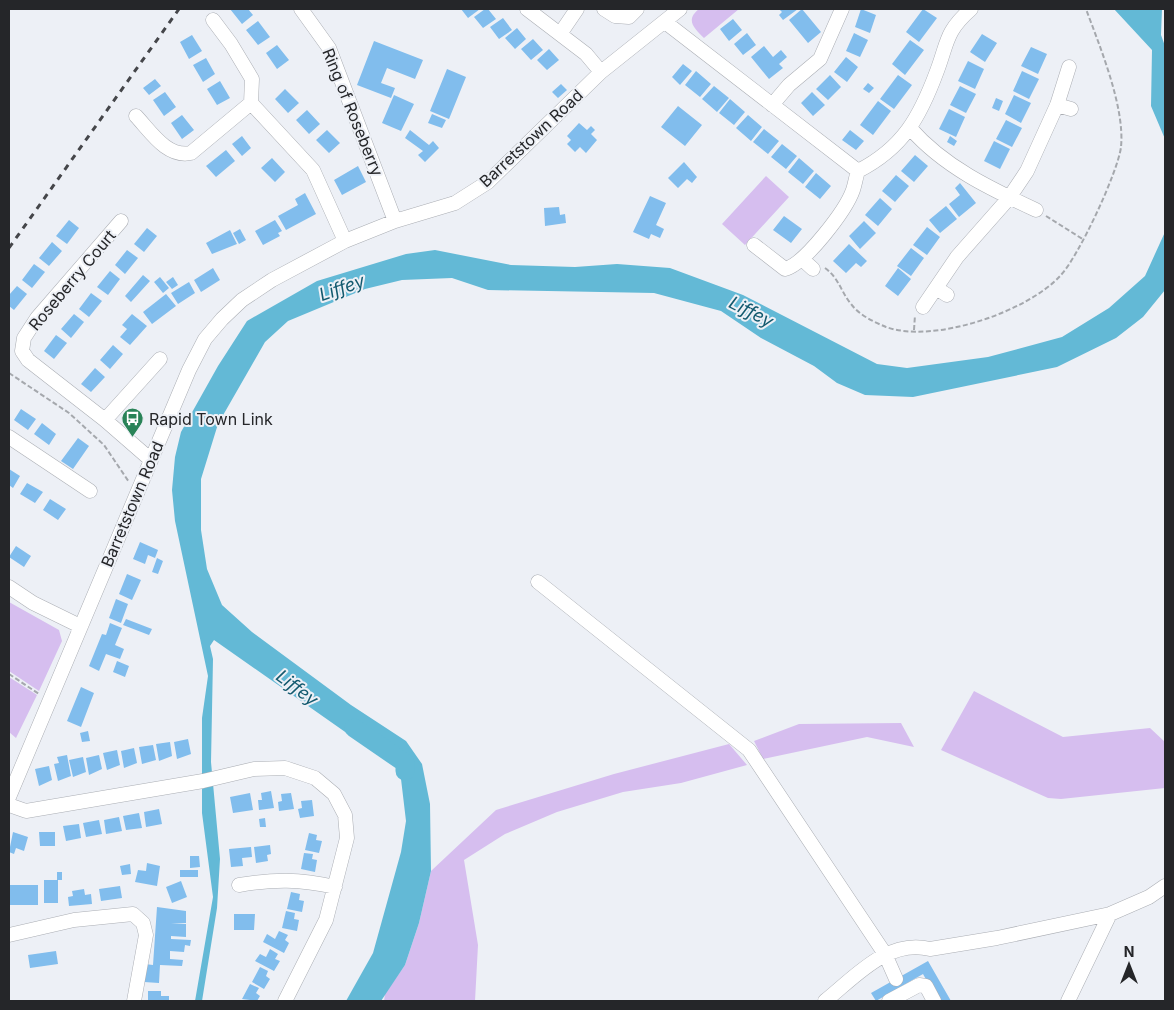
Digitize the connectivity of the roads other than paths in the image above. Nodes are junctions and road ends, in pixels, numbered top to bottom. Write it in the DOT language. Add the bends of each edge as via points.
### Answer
graph roads {
  1 [pos="301,9"];
  2 [pos="527,9"];
  3 [pos="577,9"];
  4 [pos="604,9"];
  5 [pos="637,9"];
  6 [pos="680,9"];
  7 [pos="971,9"];
  8 [pos="840,10"];
  9 [pos="213,20"];
  10 [pos="664,22"];
  11 [pos="560,34"];
  12 [pos="1068,68"];
  13 [pos="600,72"];
  14 [pos="251,103"];
  15 [pos="772,105"];
  16 [pos="136,116"];
  17 [pos="910,128"];
  18 [pos="858,171"];
  19 [pos="1009,198"];
  20 [pos="1036,210"];
  21 [pos="121,221"];
  22 [pos="395,221"];
  23 [pos="345,241"];
  24 [pos="754,246"];
  25 [pos="802,259"];
  26 [pos="813,269"];
  27 [pos="923,307"];
  28 [pos="160,358"];
  29 [pos="104,420"];
  30 [pos="9,438"];
  31 [pos="151,460"];
  32 [pos="90,491"];
  33 [pos="538,582"];
  34 [pos="9,587"];
  35 [pos="80,626"];
  36 [pos="9,797"];
  37 [pos="9,805"];
  38 [pos="239,885"];
  39 [pos="1165,886"];
  40 [pos="335,887"];
  41 [pos="1110,914"];
  42 [pos="9,934"];
  43 [pos="884,954"];
  44 [pos="900,986"];
  45 [pos="134,1001"];
  46 [pos="285,1001"];
  47 [pos="824,1001"];
  48 [pos="889,1001"];
  49 [pos="934,1001"];
  50 [pos="1068,1001"];
  1 -- 22 [label="street, Ring of Roseberry" via="329,48"];
  2 -- 11 [label="street"];
  3 -- 11 [label="street"];
  4 -- 5 [label="street" via="622,18 630,17"];
  6 -- 10 [label="street, Barretstown Road"];
  7 -- 17 [label="street" via="955,23 945,41 920,114"];
  8 -- 15 [label="street" via="820,59 789,85"];
  9 -- 14 [label="street" via="252,80"];
  10 -- 13 [label="street, Barretstown Road"];
  10 -- 15 [label="street"];
  11 -- 13 [label="street" via="586,54"];
  12 -- 19 [label="street" via="1064,107"];
  13 -- 22 [label="street, Barretstown Road" via="488,182 455,203"];
  14 -- 16 [label="street" via="190,153 180,155 167,149"];
  14 -- 23 [label="street" via="313,170"];
  15 -- 18 [label="street"];
  17 -- 18 [label="street" via="876,162"];
  17 -- 19 [label="street" via="951,164"];
  18 -- 25 [label="street" via="853,191 838,215"];
  19 -- 20 [label="street"];
  19 -- 27 [label="street" via="957,257 942,292"];
  21 -- 29 [label="street, Roseberry Court" via="37,318 24,338 22,351 28,360"];
  22 -- 23 [label="street, Barretstown Road"];
  23 -- 31 [label="street, Barretstown Road" via="272,280 242,300 222,319 205,339 188,370"];
  24 -- 25 [label="street" via="785,269"];
  25 -- 26 [label="street"];
  28 -- 29 [label="street"];
  29 -- 31 [label="street, Roseberry Court"];
  30 -- 32 [label="street"];
  31 -- 35 [label="street, Barretstown Road"];
  33 -- 43 [label="street" via="749,750"];
  34 -- 35 [label="street"];
  35 -- 36 [label="street, Barretstown Road"];
  37 -- 40 [label="street" via="26,811 203,781 254,769 286,768 315,778 334,794 345,815 347,838"];
  38 -- 40 [label="street" via="295,880"];
  39 -- 41 [label="street" via="1149,897"];
  40 -- 46 [label="street" via="326,920"];
  41 -- 43 [label="street" via="998,938 930,949 918,946"];
  41 -- 50 [label="street"];
  42 -- 45 [label="street" via="74,920 132,914 143,923 146,935"];
  43 -- 44 [label="street"];
  43 -- 47 [label="street"];
  44 -- 48 [label="street"];
  44 -- 49 [label="street" via="926,986"];
}
